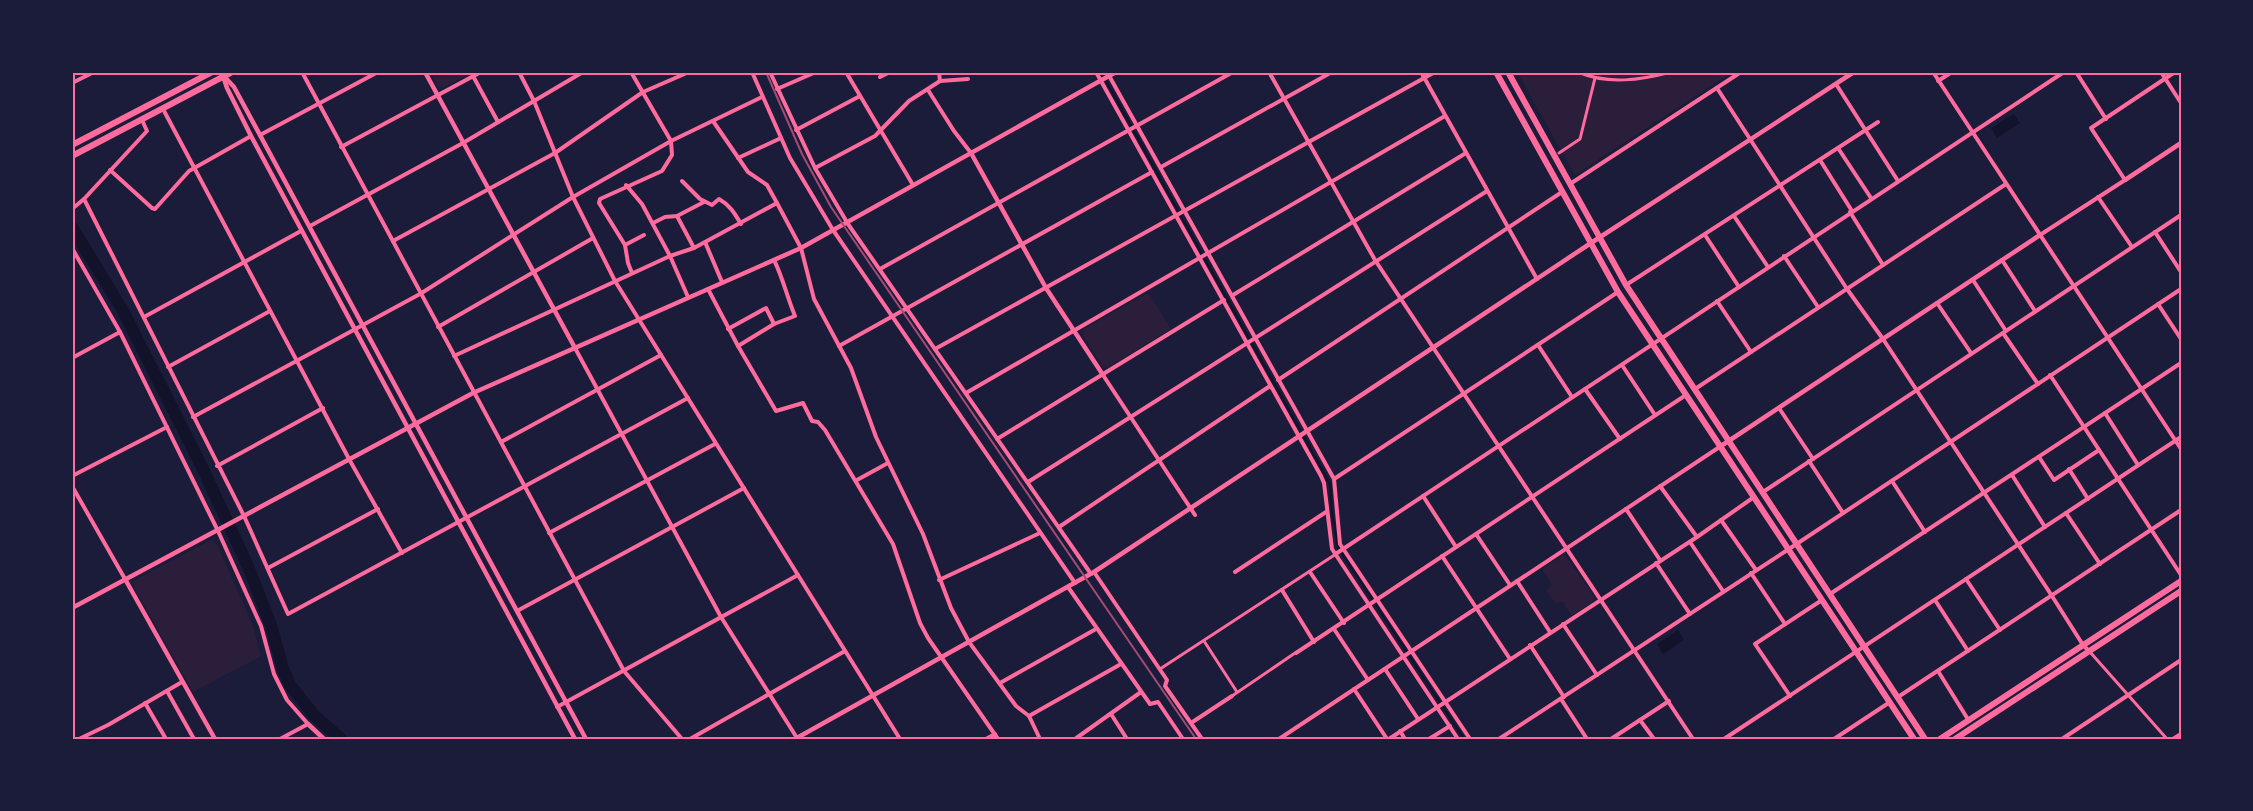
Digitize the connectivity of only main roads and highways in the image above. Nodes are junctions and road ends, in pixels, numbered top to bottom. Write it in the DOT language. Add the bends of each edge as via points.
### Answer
graph roads {
  1 [pos="212,72"];
  2 [pos="231,72"];
  3 [pos="1496,72"];
  4 [pos="1508,72"];
  5 [pos="222,74"];
  6 [pos="72,145"];
  7 [pos="72,156"];
  8 [pos="2181,581"];
  9 [pos="2181,591"];
  10 [pos="1914,739"];
  11 [pos="1925,739"];
  12 [pos="1940,739"];
  13 [pos="1955,739"];
  1 -- 6 [label="main road"];
  2 -- 5 [label="main road"];
  3 -- 10 [label="main road" via="1618,292"];
  4 -- 11 [label="main road" via="1626,285"];
  5 -- 7 [label="main road"];
  8 -- 12 [label="main road"];
  9 -- 13 [label="main road"];
}
